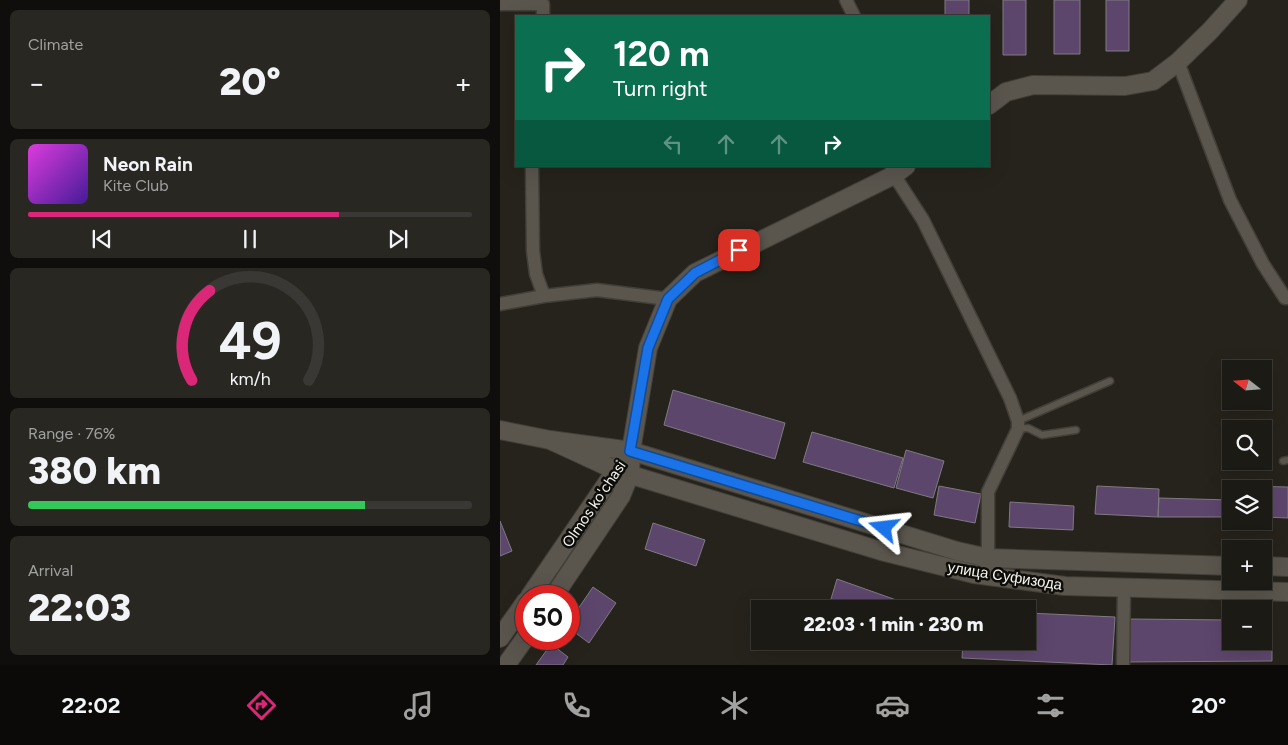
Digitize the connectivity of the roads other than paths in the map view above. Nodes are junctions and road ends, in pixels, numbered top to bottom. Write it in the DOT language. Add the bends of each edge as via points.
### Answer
graph roads {
  1 [pos="846,0"];
  2 [pos="1238,0"];
  3 [pos="500,4"];
  4 [pos="543,15"];
  5 [pos="854,15"];
  6 [pos="1178,62"];
  7 [pos="990,104"];
  8 [pos="532,167"];
  9 [pos="897,169"];
  10 [pos="544,296"];
  11 [pos="1288,298"];
  12 [pos="668,299"];
  13 [pos="500,304"];
  14 [pos="1110,381"];
  15 [pos="1018,425"];
  16 [pos="500,430"];
  17 [pos="1076,430"];
  18 [pos="550,440"];
  19 [pos="630,451"];
  20 [pos="623,472"];
  21 [pos="988,558"];
  22 [pos="1222,566"];
  23 [pos="1272,566"];
  24 [pos="1288,567"];
  25 [pos="538,585"];
  26 [pos="561,585"];
  27 [pos="1124,587"];
  28 [pos="1288,592"];
  29 [pos="515,617"];
  30 [pos="500,638"];
  31 [pos="516,650"];
  32 [pos="506,665"];
  33 [pos="1123,665"];
  1 -- 5 [label="street"];
  2 -- 6 [label="main road"];
  3 -- 4 [label="street" via="543,4"];
  6 -- 7 [label="main road" via="1153,81 1125,86 1034,85 1006,92"];
  6 -- 11 [label="street" via="1230,200 1263,264"];
  8 -- 10 [label="street" via="533,251 536,274"];
  9 -- 12 [label="main road" via="695,273"];
  9 -- 15 [label="street" via="1010,398"];
  10 -- 12 [label="street" via="597,290"];
  10 -- 13 [label="street"];
  12 -- 19 [label="main road" via="648,348"];
  14 -- 15 [label="lane"];
  15 -- 17 [label="lane" via="1042,435"];
  15 -- 21 [label="street" via="988,492"];
  16 -- 18 [label="main road"];
  18 -- 19 [label="main road, улица Суфизода"];
  18 -- 20 [label="main road, улица Суфизода"];
  19 -- 20 [label="main road, Olmos ko'chasi"];
  19 -- 21 [label="main road, улица Суфизода"];
  20 -- 25 [label="main road, Olmos ko'chasi"];
  20 -- 26 [label="main road, Olmos ko'chasi" via="621,496"];
  20 -- 27 [label="main road, улица Суфизода" via="881,552 974,574 1065,586"];
  21 -- 22 [label="main road, улица Суфизода"];
  23 -- 24 [label="main road"];
  27 -- 28 [label="main road, улица Суфизода"];
  27 -- 33 [label="street"];
  29 -- 30 [label="main road"];
  31 -- 32 [label="main road"];
}
